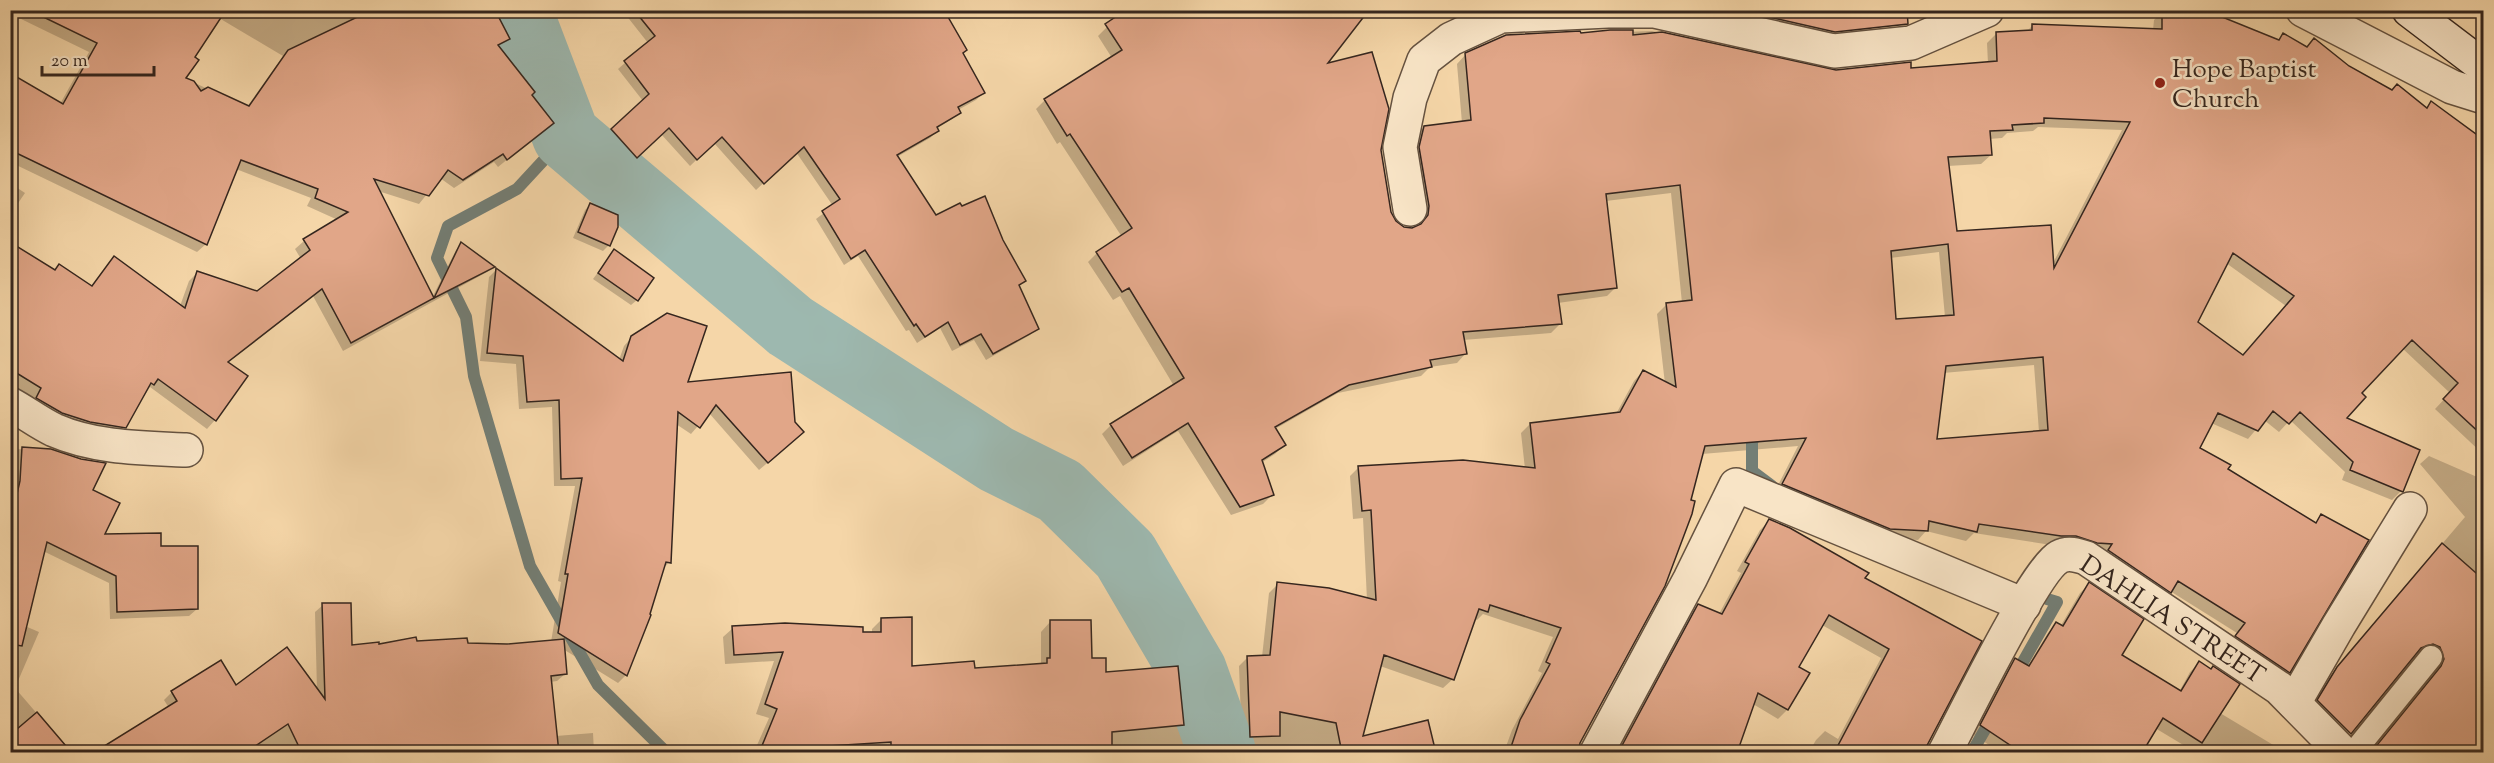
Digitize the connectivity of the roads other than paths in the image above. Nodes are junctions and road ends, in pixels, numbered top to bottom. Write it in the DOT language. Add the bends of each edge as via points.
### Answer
graph roads {
  1 [pos="1987,10"];
  2 [pos="2303,10"];
  3 [pos="2409,10"];
  4 [pos="2484,67"];
  5 [pos="2484,97"];
  6 [pos="1410,209"];
  7 [pos="10,404"];
  8 [pos="186,450"];
  9 [pos="2410,508"];
  10 [pos="2024,605"];
  11 [pos="2431,657"];
  12 [pos="2294,703"];
  13 [pos="1597,753"];
  14 [pos="1945,753"];
  15 [pos="2342,753"];
  16 [pos="2354,753"];
  1 -- 6 [label="street" via="1911,43 1834,51 1654,11 1501,16 1451,39 1424,60 1410,98 1400,147"];
  2 -- 5 [label="street" via="2452,87"];
  3 -- 4 [label="street"];
  7 -- 8 [label="street" via="54,430 91,442"];
  9 -- 12 [label="street"];
  10 -- 12 [label="street, DAHLIA STREET" via="2061,555 2086,558 2280,688"];
  10 -- 13 [label="street" via="1736,485"];
  10 -- 14 [label="street, DAHLIA STREET"];
  11 -- 16 [label="lane"];
  12 -- 15 [label="street, DAHLIA STREET"];
}
